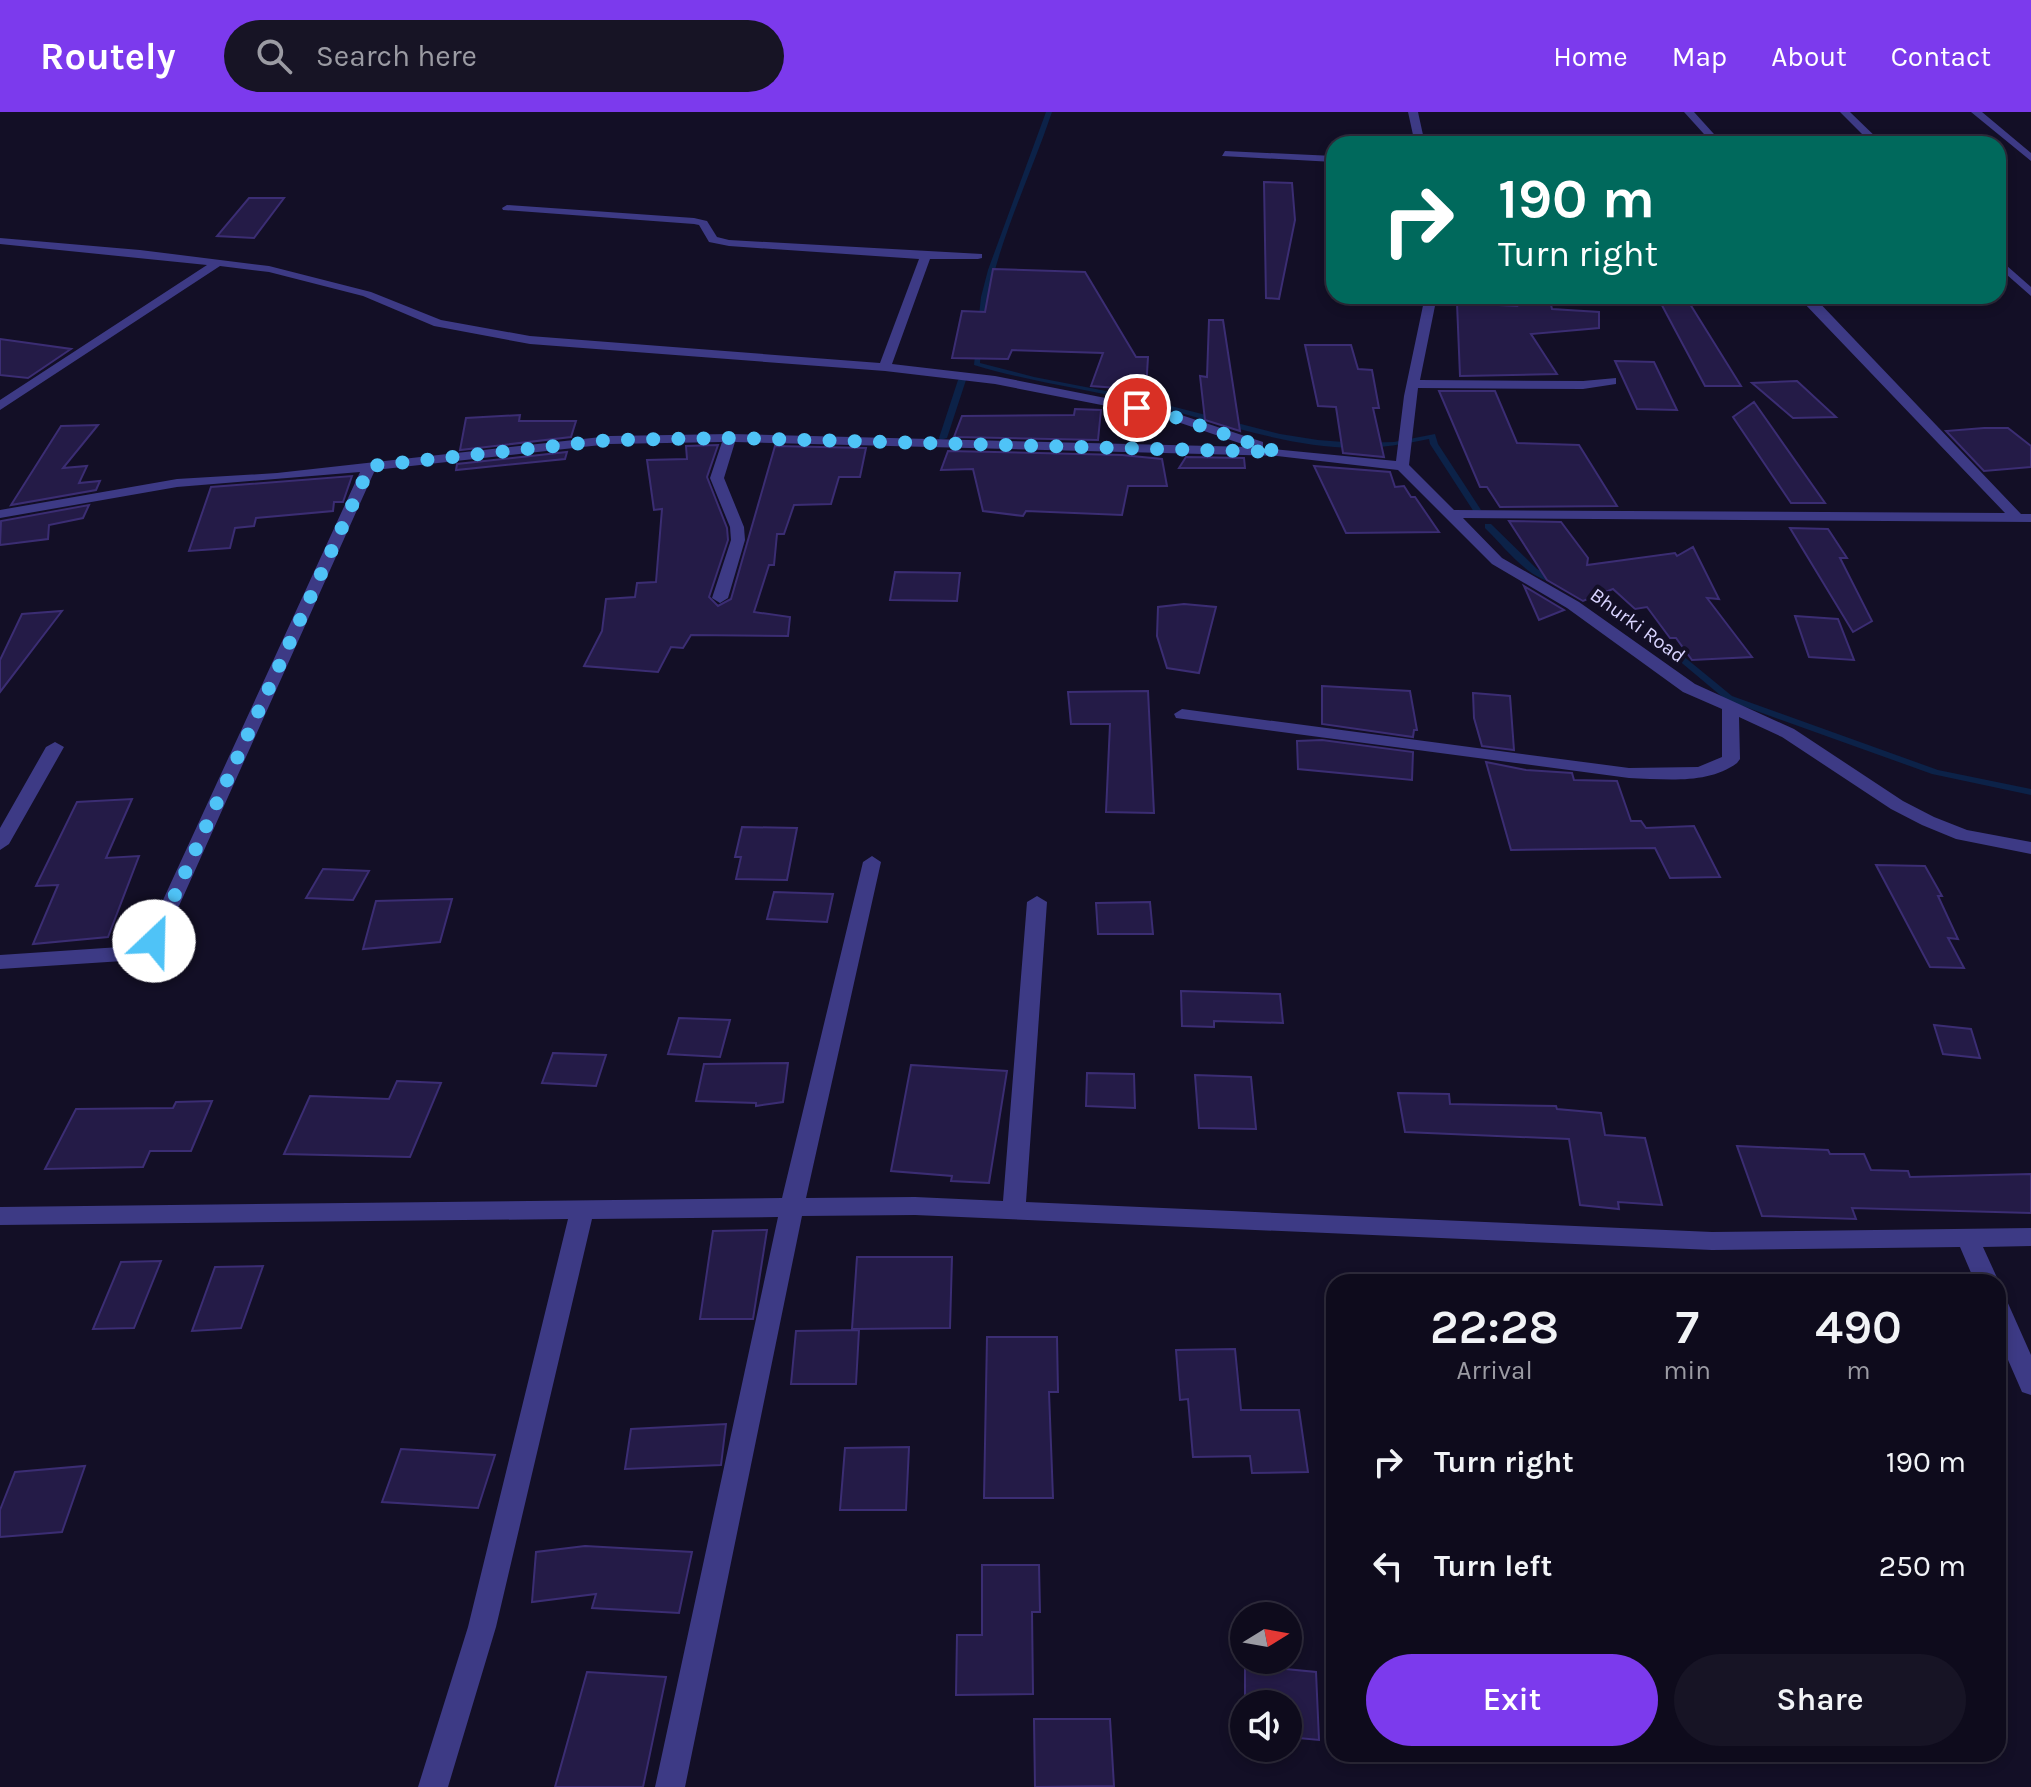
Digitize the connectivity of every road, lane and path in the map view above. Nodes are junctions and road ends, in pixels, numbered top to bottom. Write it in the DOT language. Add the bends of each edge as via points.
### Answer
graph roads {
  1 [pos="1413,112"];
  2 [pos="1689,112"];
  3 [pos="1845,112"];
  4 [pos="1976,112"];
  5 [pos="1418,136"];
  6 [pos="1711,136"];
  7 [pos="1870,136"];
  8 [pos="2005,136"];
  9 [pos="2006,137"];
  10 [pos="1225,154"];
  11 [pos="2031,158"];
  12 [pos="1326,159"];
  13 [pos="507,208"];
  14 [pos="0,241"];
  15 [pos="926,256"];
  16 [pos="978,256"];
  17 [pos="219,262"];
  18 [pos="2006,269"];
  19 [pos="2031,293"];
  20 [pos="1429,304"];
  21 [pos="1811,304"];
  22 [pos="885,367"];
  23 [pos="1611,381"];
  24 [pos="1413,384"];
  25 [pos="0,406"];
  26 [pos="730,438"];
  27 [pos="1277,452"];
  28 [pos="1402,460"];
  29 [pos="370,466"];
  30 [pos="0,514"];
  31 [pos="1451,514"];
  32 [pos="2024,518"];
  33 [pos="720,598"];
  34 [pos="1730,709"];
  35 [pos="1182,714"];
  36 [pos="55,747"];
  37 [pos="0,844"];
  38 [pos="2031,848"];
  39 [pos="872,862"];
  40 [pos="1037,902"];
  41 [pos="0,962"];
  42 [pos="792,1207"];
  43 [pos="582,1210"];
  44 [pos="1014,1210"];
  45 [pos="0,1216"];
  46 [pos="1967,1237"];
  47 [pos="2031,1237"];
  48 [pos="1983,1274"];
  49 [pos="2006,1326"];
  50 [pos="2031,1384"];
  51 [pos="433,1787"];
  52 [pos="670,1787"];
  1 -- 5 [label="street"];
  2 -- 6 [label="street"];
  3 -- 7 [label="street"];
  4 -- 8 [label="street"];
  9 -- 11 [label="street"];
  10 -- 12 [label="street"];
  13 -- 15 [label="street" via="694,221 703,223 713,240 729,243"];
  14 -- 17 [label="street"];
  15 -- 16 [label="street"];
  15 -- 22 [label="street"];
  17 -- 22 [label="street" via="367,294 438,323 530,340"];
  17 -- 25 [label="street"];
  18 -- 19 [label="street"];
  20 -- 24 [label="street"];
  21 -- 32 [label="street"];
  22 -- 27 [label="street" via="995,380 1166,414"];
  23 -- 24 [label="street"];
  24 -- 28 [label="street"];
  26 -- 27 [label="street"];
  26 -- 29 [label="street" via="610,440"];
  26 -- 33 [label="street" via="717,478 738,540"];
  27 -- 28 [label="street"];
  28 -- 31 [label="street, Bhurki Road"];
  29 -- 30 [label="street" via="177,483"];
  29 -- 41 [label="street" via="154,941 123,954"];
  31 -- 32 [label="street"];
  31 -- 34 [label="street, Bhurki Road" via="1497,561 1573,605 1689,688"];
  34 -- 35 [label="street" via="1728,763 1700,772 1629,773"];
  34 -- 38 [label="street, Bhurki Road" via="1788,733 1928,821 1963,835"];
  36 -- 37 [label="street"];
  39 -- 42 [label="street"];
  40 -- 44 [label="street"];
  42 -- 43 [label="street"];
  42 -- 44 [label="street"];
  42 -- 52 [label="street"];
  43 -- 45 [label="street"];
  43 -- 51 [label="street" via="482,1627"];
  44 -- 46 [label="street" via="1712,1241"];
  46 -- 47 [label="street"];
  46 -- 48 [label="street"];
  49 -- 50 [label="street"];
}
